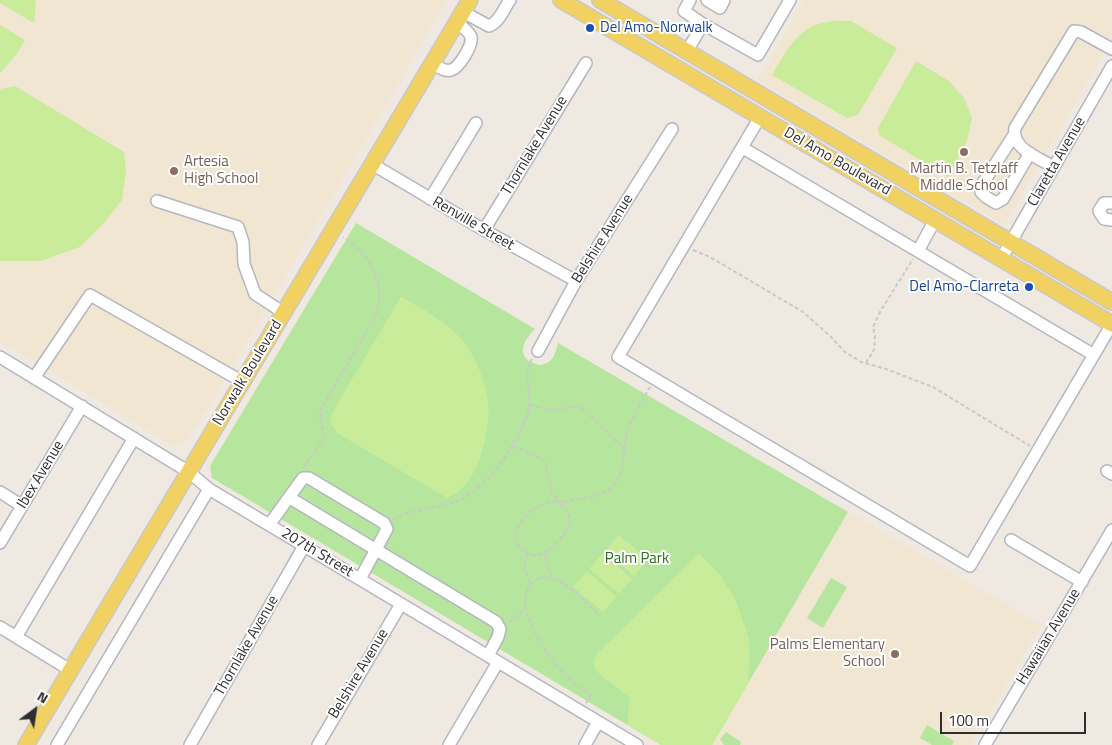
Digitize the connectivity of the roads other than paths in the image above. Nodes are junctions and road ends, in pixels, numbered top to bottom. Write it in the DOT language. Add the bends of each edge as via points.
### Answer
graph roads {
  1 [pos="510,0"];
  2 [pos="561,0"];
  3 [pos="600,0"];
  4 [pos="690,0"];
  5 [pos="707,0"];
  6 [pos="724,0"];
  7 [pos="790,0"];
  8 [pos="464,11"];
  9 [pos="703,24"];
  10 [pos="1112,49"];
  11 [pos="687,51"];
  12 [pos="586,62"];
  13 [pos="432,64"];
  14 [pos="1112,66"];
  15 [pos="770,100"];
  16 [pos="760,117"];
  17 [pos="476,123"];
  18 [pos="672,129"];
  19 [pos="1014,135"];
  20 [pos="743,148"];
  21 [pos="1030,152"];
  22 [pos="372,164"];
  23 [pos="1054,167"];
  24 [pos="430,198"];
  25 [pos="157,201"];
  26 [pos="1112,203"];
  27 [pos="935,220"];
  28 [pos="1112,220"];
  29 [pos="484,230"];
  30 [pos="1010,242"];
  31 [pos="918,251"];
  32 [pos="1000,258"];
  33 [pos="576,281"];
  34 [pos="1112,302"];
  35 [pos="284,313"];
  36 [pos="1112,324"];
  37 [pos="538,351"];
  38 [pos="1094,355"];
  39 [pos="0,357"];
  40 [pos="34,378"];
  41 [pos="242,382"];
  42 [pos="82,406"];
  43 [pos="134,438"];
  44 [pos="189,472"];
  45 [pos="209,489"];
  46 [pos="0,492"];
  47 [pos="290,498"];
  48 [pos="22,506"];
  49 [pos="269,525"];
  50 [pos="1112,530"];
  51 [pos="1011,540"];
  52 [pos="0,543"];
  53 [pos="304,546"];
  54 [pos="375,550"];
  55 [pos="360,579"];
  56 [pos="1082,582"];
  57 [pos="401,604"];
  58 [pos="0,627"];
  59 [pos="16,637"];
  60 [pos="488,656"];
  61 [pos="498,662"];
  62 [pos="70,670"];
  63 [pos="598,722"];
  64 [pos="26,745"];
  65 [pos="57,745"];
  66 [pos="190,745"];
  67 [pos="318,745"];
  68 [pos="449,745"];
  69 [pos="585,745"];
  70 [pos="637,745"];
  71 [pos="985,745"];
  1 -- 8 [label="street" via="489,26"];
  2 -- 16 [label="main road, Del Amo Boulevard"];
  3 -- 11 [label="main road, Del Amo Boulevard"];
  4 -- 9 [label="street" via="684,11"];
  5 -- 6 [label="street" via="720,8"];
  7 -- 9 [label="street" via="758,55"];
  8 -- 13 [label="main road, Norwalk Boulevard"];
  8 -- 13 [label="street" via="470,46 452,70"];
  9 -- 11 [label="street"];
  10 -- 19 [label="street" via="1074,31 1015,128"];
  11 -- 15 [label="main road, Del Amo Boulevard"];
  12 -- 29 [label="street, Thornlake Avenue"];
  13 -- 22 [label="main road, Norwalk Boulevard"];
  14 -- 23 [label="street, Claretta Avenue"];
  15 -- 16 [label="main road"];
  15 -- 30 [label="main road, Del Amo Boulevard"];
  16 -- 20 [label="street"];
  16 -- 27 [label="main road, Del Amo Boulevard"];
  17 -- 24 [label="street"];
  18 -- 33 [label="street, Belshire Avenue"];
  19 -- 21 [label="street" via="1018,144"];
  19 -- 21 [label="street" via="981,186 986,198 996,202 1003,199"];
  20 -- 31 [label="street"];
  20 -- 38 [label="street" via="618,357 970,566"];
  21 -- 23 [label="street"];
  22 -- 24 [label="street, Renville Street"];
  22 -- 35 [label="main road, Norwalk Boulevard"];
  23 -- 30 [label="street, Claretta Avenue"];
  24 -- 29 [label="street, Renville Street"];
  25 -- 35 [label="street" via="238,227 243,242 244,264 255,294"];
  26 -- 28 [label="street" via="1104,203 1099,211 1104,219"];
  27 -- 31 [label="street"];
  27 -- 32 [label="main road, Del Amo Boulevard"];
  29 -- 33 [label="street, Renville Street"];
  30 -- 32 [label="street, Claretta Avenue"];
  30 -- 34 [label="main road, Del Amo Boulevard"];
  31 -- 38 [label="street"];
  32 -- 36 [label="main road, Del Amo Boulevard"];
  33 -- 37 [label="street, Belshire Avenue"];
  35 -- 41 [label="main road, Norwalk Boulevard"];
  36 -- 38 [label="street"];
  39 -- 40 [label="street, 207th Street"];
  40 -- 41 [label="street" via="90,296"];
  40 -- 42 [label="street, 207th Street"];
  41 -- 44 [label="main road, Norwalk Boulevard"];
  42 -- 43 [label="street, 207th Street"];
  42 -- 48 [label="street, Ibex Avenue"];
  43 -- 44 [label="street, 207th Street"];
  43 -- 59 [label="street"];
  44 -- 45 [label="street, 207th Street"];
  44 -- 62 [label="main road, Norwalk Boulevard"];
  45 -- 49 [label="street, 207th Street"];
  45 -- 65 [label="street"];
  46 -- 48 [label="street"];
  47 -- 49 [label="street"];
  47 -- 54 [label="street"];
  47 -- 54 [label="street" via="304,478 309,478 384,524 387,530"];
  48 -- 52 [label="street, Ibex Avenue"];
  49 -- 53 [label="street, 207th Street"];
  50 -- 56 [label="street, Hawaiian Avenue"];
  51 -- 56 [label="street"];
  53 -- 55 [label="street, 207th Street"];
  53 -- 66 [label="street, Thornlake Avenue"];
  54 -- 55 [label="street"];
  54 -- 60 [label="street" via="496,622 500,629"];
  55 -- 57 [label="street, 207th Street"];
  56 -- 71 [label="street, Hawaiian Avenue"];
  57 -- 60 [label="street, 207th Street"];
  57 -- 67 [label="street, Belshire Avenue"];
  58 -- 59 [label="street"];
  59 -- 62 [label="street"];
  60 -- 61 [label="street, 207th Street"];
  61 -- 63 [label="street, 207th Street"];
  61 -- 68 [label="street"];
  62 -- 64 [label="main road, Norwalk Boulevard"];
  63 -- 69 [label="street"];
  63 -- 70 [label="street, 207th Street"];
}
